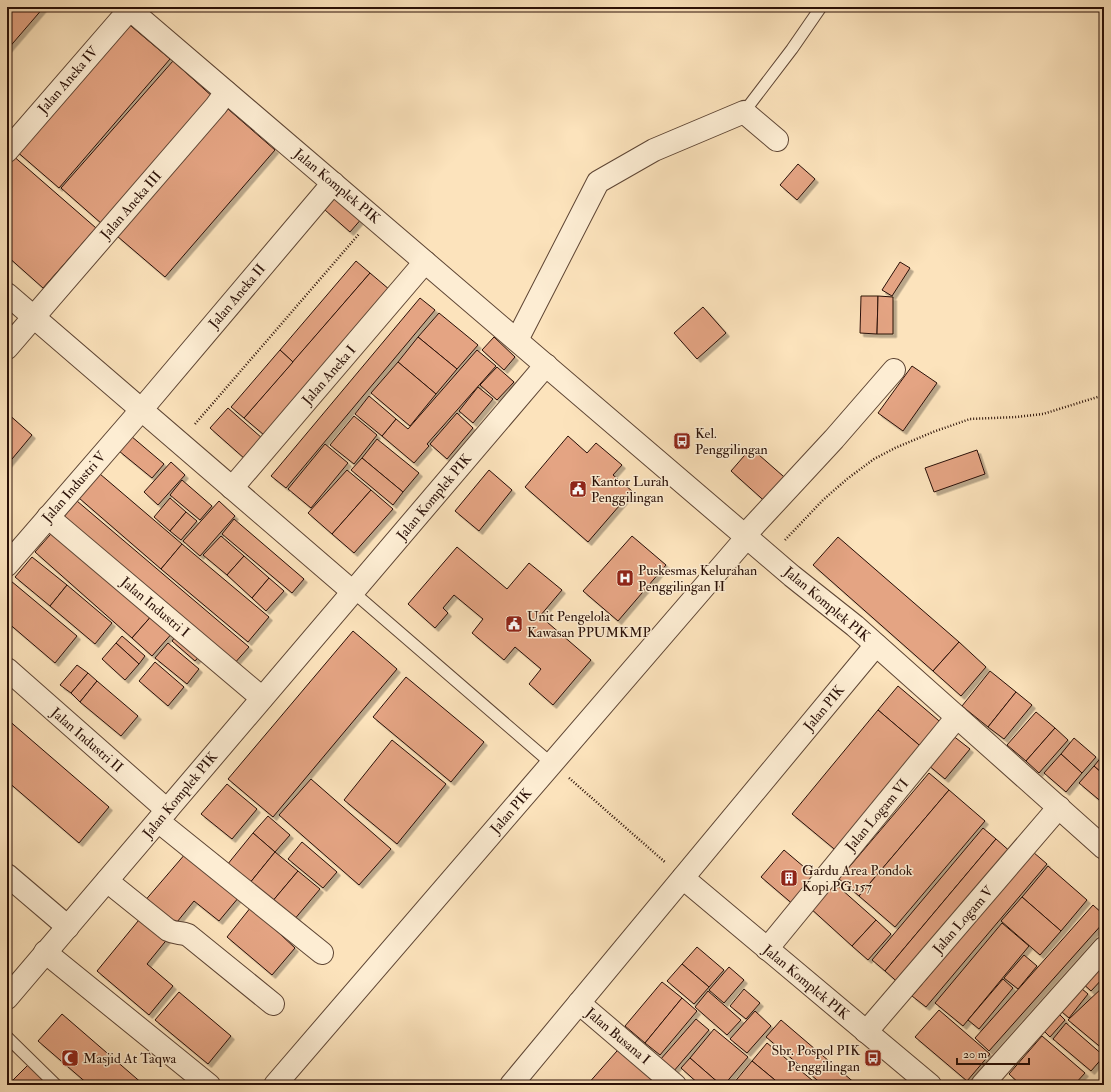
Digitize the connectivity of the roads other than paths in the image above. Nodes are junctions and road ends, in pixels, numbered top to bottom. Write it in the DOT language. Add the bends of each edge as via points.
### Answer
graph roads {
  1 [pos="821,7"];
  2 [pos="129,8"];
  3 [pos="226,92"];
  4 [pos="744,112"];
  5 [pos="777,140"];
  6 [pos="7,151"];
  7 [pos="333,182"];
  8 [pos="425,262"];
  9 [pos="7,294"];
  10 [pos="34,317"];
  11 [pos="517,340"];
  12 [pos="7,348"];
  13 [pos="546,365"];
  14 [pos="894,370"];
  15 [pos="141,410"];
  16 [pos="232,488"];
  17 [pos="48,517"];
  18 [pos="746,536"];
  19 [pos="7,565"];
  20 [pos="352,592"];
  21 [pos="876,645"];
  22 [pos="7,669"];
  23 [pos="262,698"];
  24 [pos="957,717"];
  25 [pos="552,764"];
  26 [pos="1059,807"];
  27 [pos="162,815"];
  28 [pos="1104,848"];
  29 [pos="7,876"];
  30 [pos="683,878"];
  31 [pos="107,881"];
  32 [pos="68,927"];
  33 [pos="767,948"];
  34 [pos="1104,948"];
  35 [pos="45,952"];
  36 [pos="322,954"];
  37 [pos="7,998"];
  38 [pos="579,1003"];
  39 [pos="273,1004"];
  40 [pos="866,1032"];
  41 [pos="7,1037"];
  42 [pos="56,1085"];
  43 [pos="209,1085"];
  44 [pos="275,1085"];
  45 [pos="511,1085"];
  46 [pos="675,1085"];
  47 [pos="930,1085"];
  48 [pos="982,1085"];
  1 -- 4 [label="lane"];
  2 -- 3 [label="street, Jalan Komplek PIK"];
  2 -- 6 [label="street, Jalan Aneka IV"];
  3 -- 7 [label="street, Jalan Komplek PIK"];
  3 -- 10 [label="street, Jalan Aneka III"];
  4 -- 5 [label="street"];
  4 -- 11 [label="street" via="654,150 598,182"];
  7 -- 8 [label="street, Jalan Komplek PIK"];
  7 -- 15 [label="street, Jalan Aneka II"];
  8 -- 11 [label="street, Jalan Komplek PIK"];
  8 -- 16 [label="street, Jalan Aneka I"];
  9 -- 10 [label="street"];
  10 -- 12 [label="street, Jalan Aneka III"];
  10 -- 15 [label="street"];
  11 -- 13 [label="street, Jalan Komplek PIK"];
  13 -- 18 [label="street, Jalan Komplek PIK"];
  13 -- 20 [label="street, Jalan Komplek PIK"];
  14 -- 18 [label="street, Jalan PIK"];
  15 -- 16 [label="street"];
  15 -- 17 [label="street, Jalan Industri V"];
  16 -- 20 [label="street"];
  17 -- 19 [label="street, Jalan Industri V"];
  17 -- 23 [label="street, Jalan Industri I"];
  18 -- 21 [label="street, Jalan Komplek PIK"];
  18 -- 25 [label="street, Jalan PIK"];
  20 -- 23 [label="street, Jalan Komplek PIK"];
  20 -- 25 [label="lane"];
  21 -- 24 [label="street, Jalan Komplek PIK"];
  21 -- 30 [label="street, Jalan PIK"];
  22 -- 27 [label="street, Jalan Industri II"];
  23 -- 27 [label="street, Jalan Komplek PIK"];
  24 -- 26 [label="street, Jalan Komplek PIK"];
  24 -- 33 [label="street, Jalan Logam VI"];
  25 -- 44 [label="street, Jalan PIK"];
  26 -- 28 [label="street, Jalan Komplek PIK"];
  26 -- 40 [label="street, Jalan Logam V"];
  27 -- 31 [label="street, Jalan Komplek PIK"];
  27 -- 36 [label="street, Jalan Industri II"];
  29 -- 32 [label="street"];
  30 -- 33 [label="street, Jalan Komplek PIK"];
  30 -- 38 [label="street, Jalan PIK"];
  31 -- 32 [label="street, Jalan Komplek PIK"];
  31 -- 39 [label="street" via="168,930 175,934 188,934"];
  32 -- 35 [label="street, Jalan Komplek PIK"];
  33 -- 40 [label="street, Jalan Komplek PIK"];
  34 -- 48 [label="street"];
  35 -- 37 [label="street, Jalan Komplek PIK"];
  35 -- 43 [label="street"];
  38 -- 45 [label="street, Jalan PIK"];
  38 -- 46 [label="street, Jalan Busana I"];
  40 -- 47 [label="street, Jalan Komplek PIK"];
  41 -- 42 [label="lane"];
}
